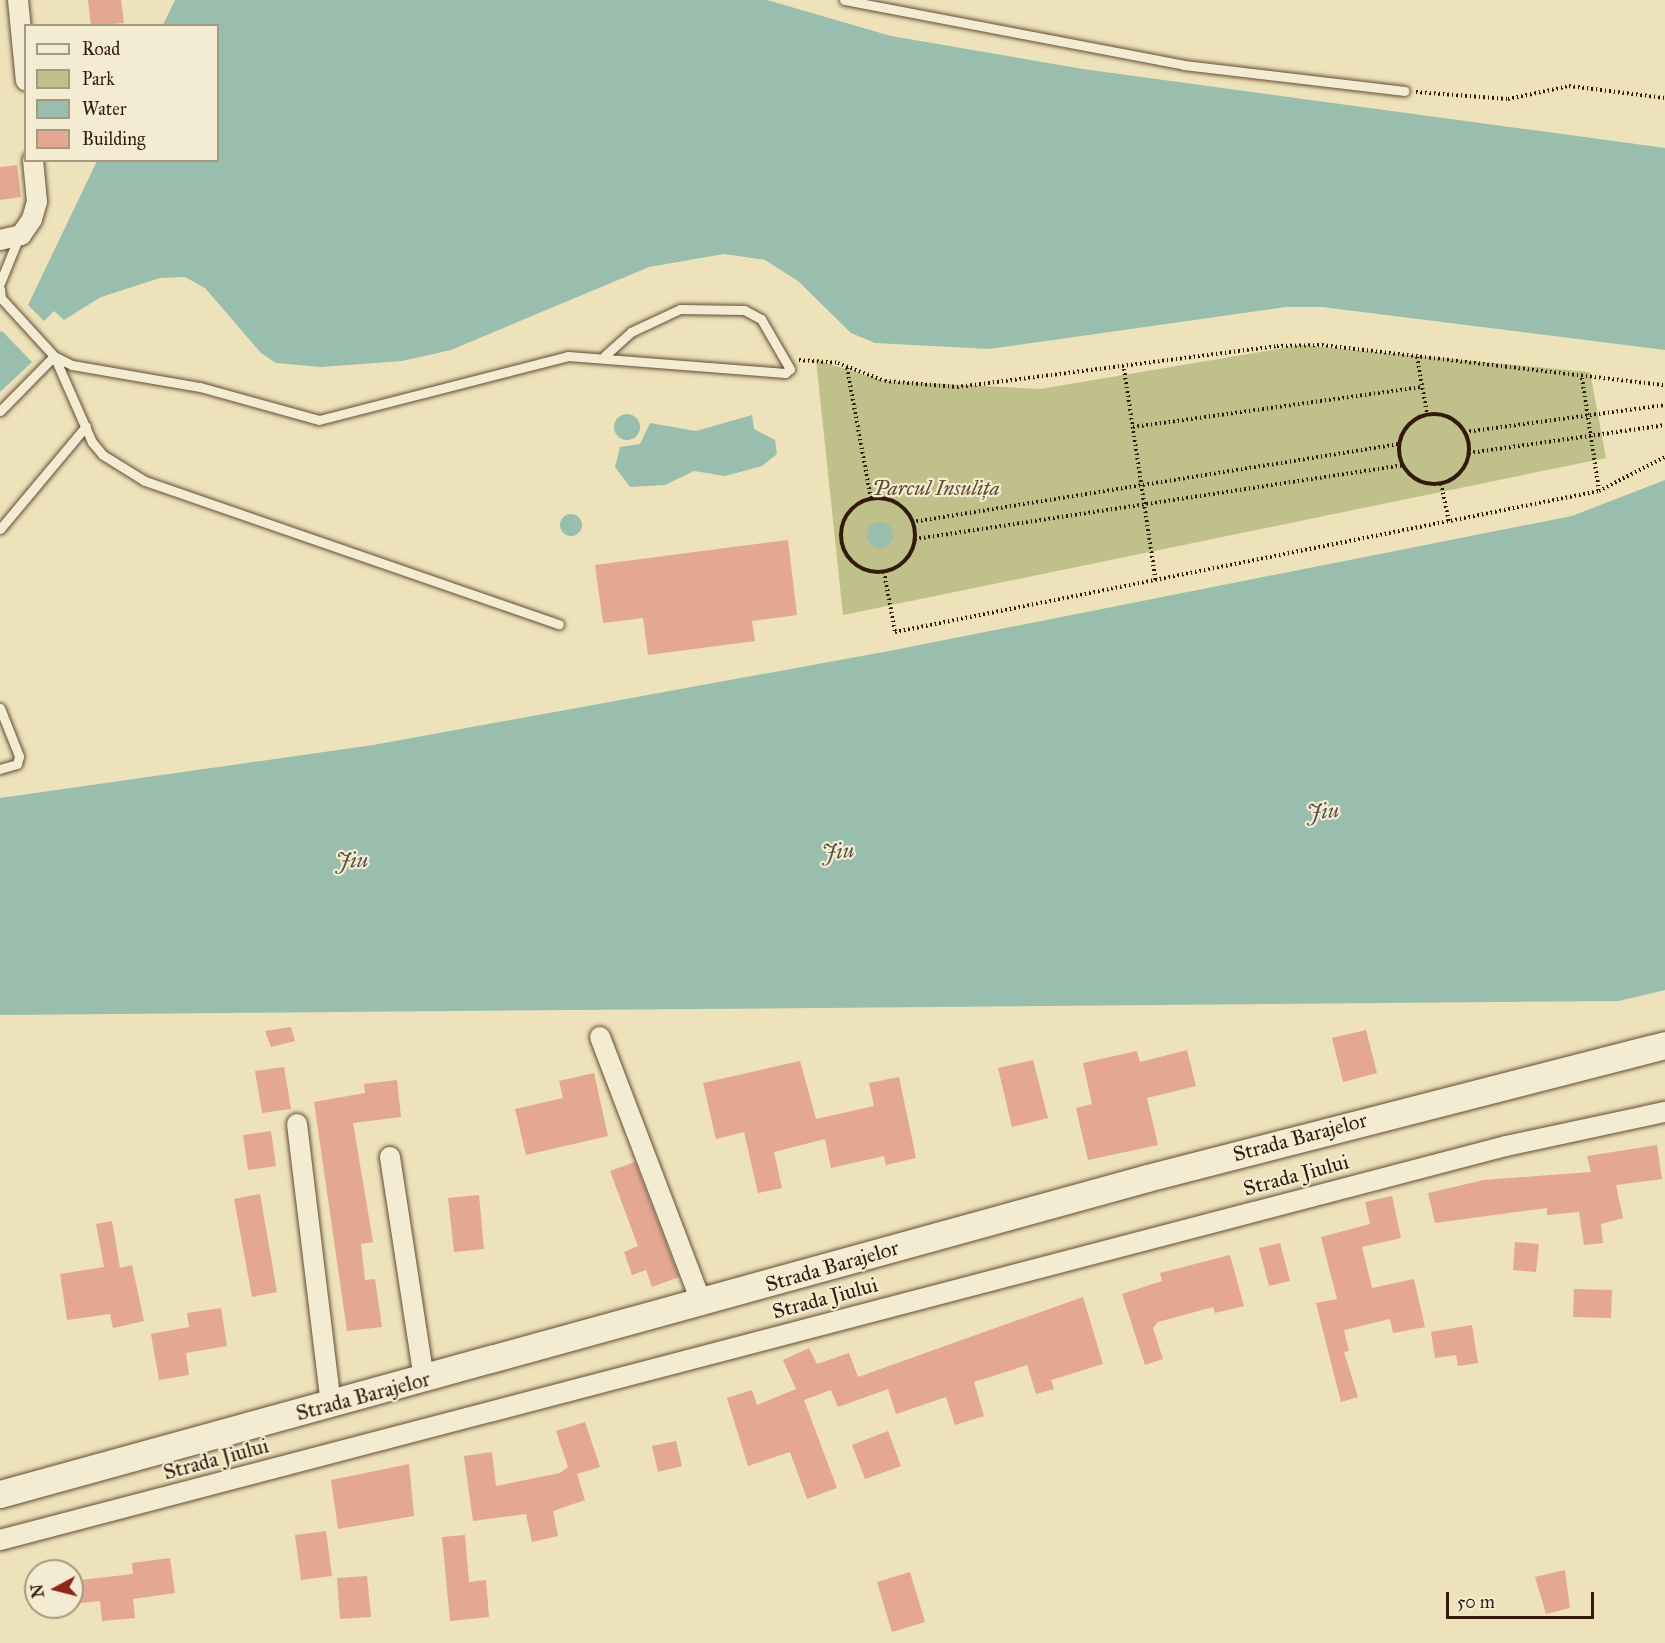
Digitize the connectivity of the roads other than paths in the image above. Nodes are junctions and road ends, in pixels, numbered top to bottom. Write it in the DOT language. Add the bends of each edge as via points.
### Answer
graph roads {
  1 [pos="18,0"];
  2 [pos="844,0"];
  3 [pos="903,0"];
  4 [pos="900,12"];
  5 [pos="24,61"];
  6 [pos="1404,91"];
  7 [pos="33,162"];
  8 [pos="21,234"];
  9 [pos="0,240"];
  10 [pos="0,283"];
  11 [pos="0,295"];
  12 [pos="54,356"];
  13 [pos="604,357"];
  14 [pos="0,411"];
  15 [pos="86,426"];
  16 [pos="0,529"];
  17 [pos="559,624"];
  18 [pos="0,708"];
  19 [pos="0,769"];
  20 [pos="600,1037"];
  21 [pos="1665,1045"];
  22 [pos="1665,1112"];
  23 [pos="297,1124"];
  24 [pos="390,1157"];
  25 [pos="702,1302"];
  26 [pos="424,1379"];
  27 [pos="331,1404"];
  28 [pos="0,1494"];
  29 [pos="0,1540"];
  1 -- 5 [label="street"];
  2 -- 4 [label="lane"];
  3 -- 4 [label="lane"];
  4 -- 6 [label="lane" via="1184,65"];
  7 -- 8 [label="street" via="37,202"];
  8 -- 9 [label="street"];
  8 -- 10 [label="lane"];
  11 -- 12 [label="lane"];
  12 -- 13 [label="lane" via="72,365 200,387 319,420 568,356"];
  12 -- 14 [label="lane"];
  12 -- 15 [label="lane"];
  13 -- 13 [label="lane" via="785,373 790,360 754,313 697,308 663,315"];
  15 -- 16 [label="lane"];
  15 -- 17 [label="lane" via="103,454 145,481"];
  18 -- 19 [label="lane" via="19,756 17,764"];
  20 -- 25 [label="street"];
  21 -- 25 [label="main road, Strada Barajelor" via="1146,1178"];
  22 -- 29 [label="street, Strada Jiului" via="1506,1146"];
  23 -- 27 [label="street"];
  24 -- 26 [label="street"];
  25 -- 26 [label="main road, Strada Barajelor"];
  26 -- 27 [label="main road, Strada Barajelor"];
  27 -- 28 [label="main road, Strada Barajelor"];
}
